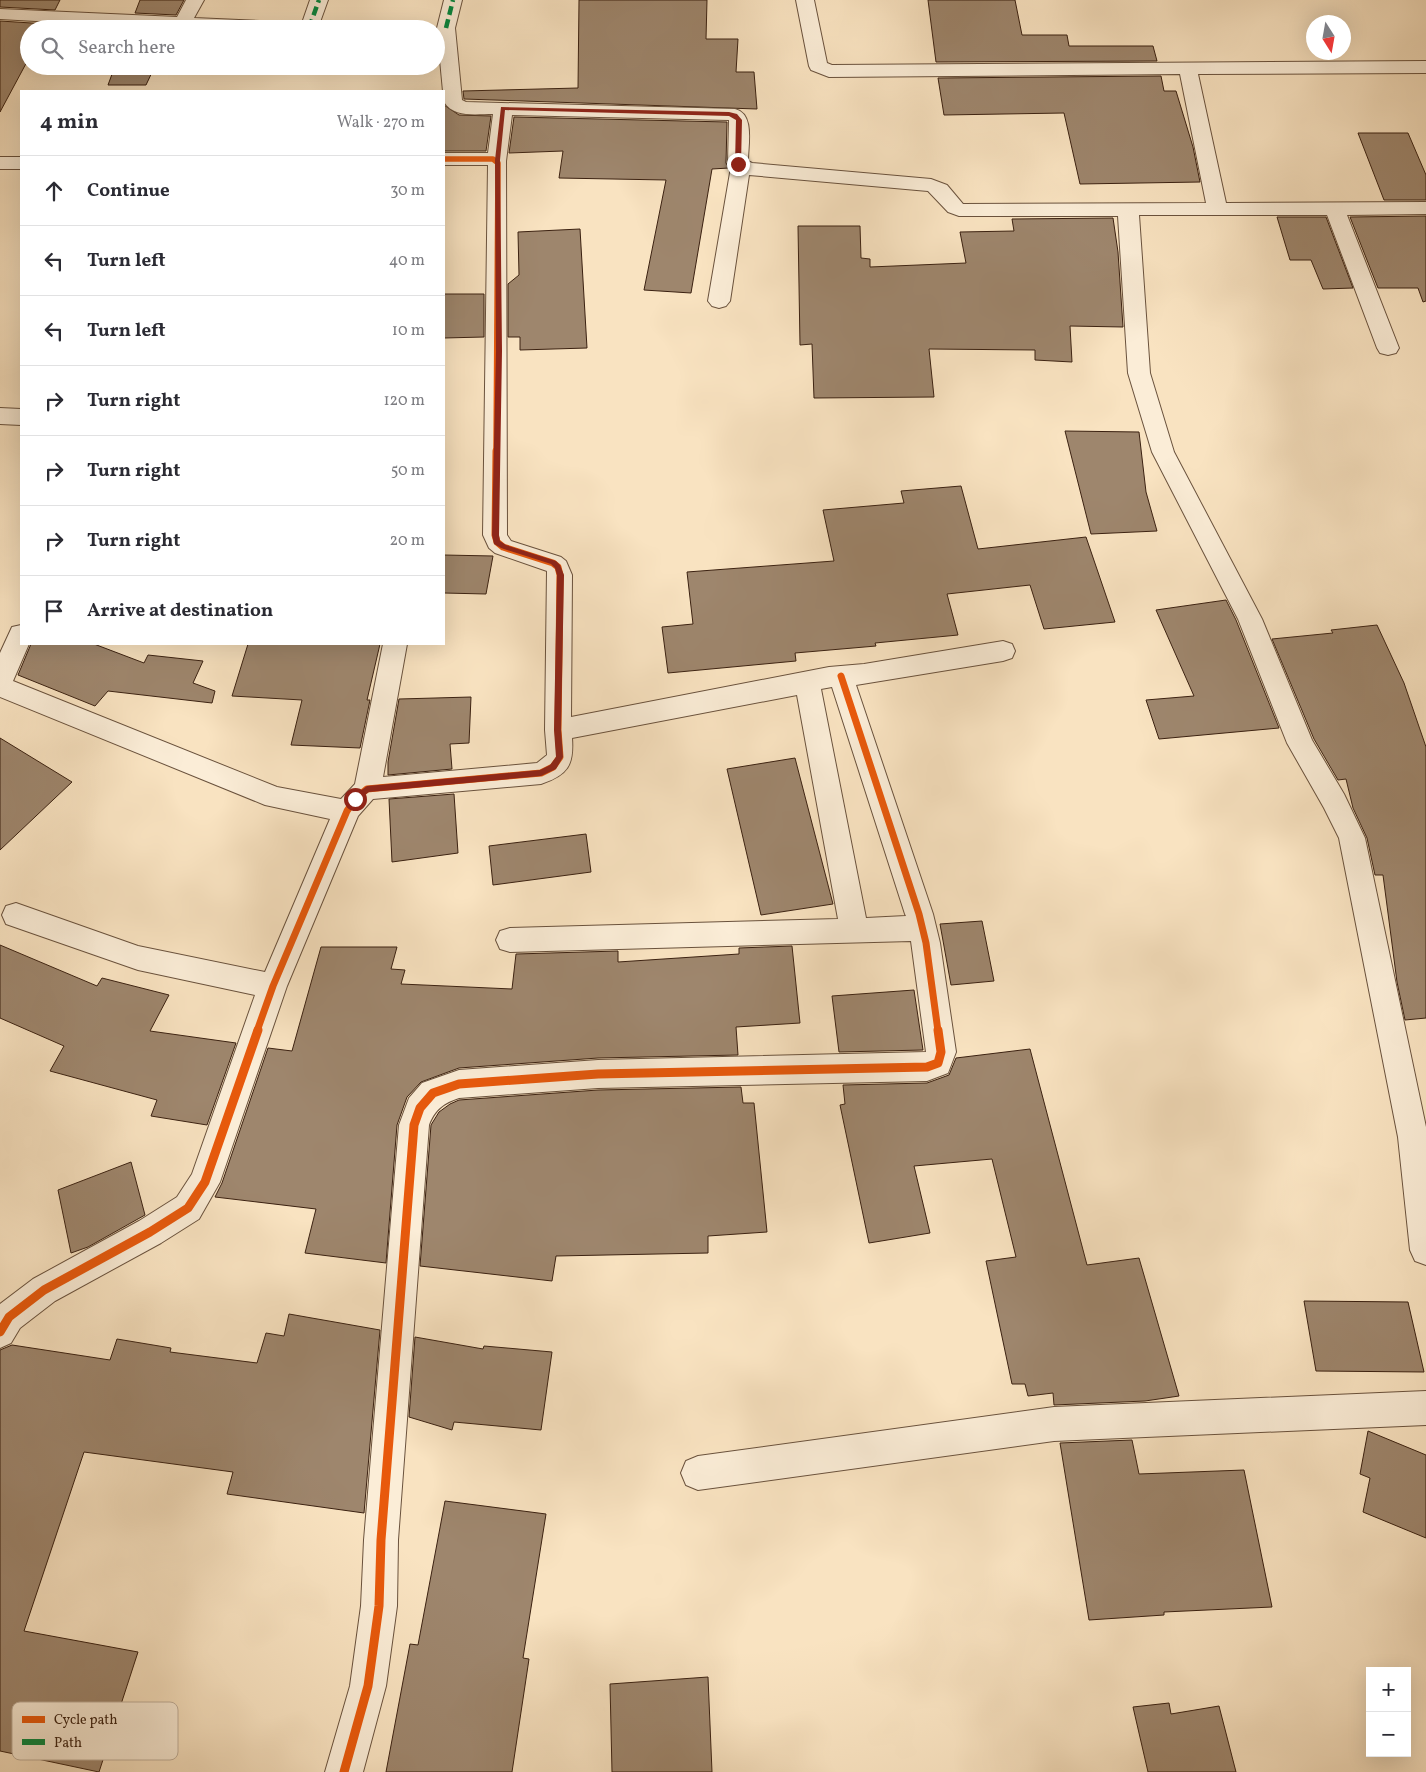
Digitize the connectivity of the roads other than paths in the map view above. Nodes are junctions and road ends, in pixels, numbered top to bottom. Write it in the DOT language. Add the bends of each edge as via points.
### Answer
graph roads {
  1 [pos="195,0"];
  2 [pos="320,0"];
  3 [pos="453,0"];
  4 [pos="805,0"];
  5 [pos="0,14"];
  6 [pos="109,20"];
  7 [pos="184,20"];
  8 [pos="312,20"];
  9 [pos="1426,68"];
  10 [pos="1188,70"];
  11 [pos="503,109"];
  12 [pos="445,159"];
  13 [pos="498,160"];
  14 [pos="0,163"];
  15 [pos="20,163"];
  16 [pos="741,167"];
  17 [pos="1216,207"];
  18 [pos="1128,208"];
  19 [pos="1334,208"];
  20 [pos="1426,208"];
  21 [pos="719,301"];
  22 [pos="1388,348"];
  23 [pos="0,416"];
  24 [pos="20,417"];
  25 [pos="20,636"];
  26 [pos="394,645"];
  27 [pos="1002,651"];
  28 [pos="841,676"];
  29 [pos="0,681"];
  30 [pos="807,683"];
  31 [pos="0,686"];
  32 [pos="558,730"];
  33 [pos="367,789"];
  34 [pos="347,811"];
  35 [pos="16,915"];
  36 [pos="922,928"];
  37 [pos="854,930"];
  38 [pos="510,940"];
  39 [pos="274,986"];
  40 [pos="1426,1250"];
  41 [pos="0,1332"];
  42 [pos="1426,1408"];
  43 [pos="698,1473"];
  44 [pos="344,1772"];
  1 -- 7 [label="street"];
  2 -- 8 [label="street"];
  3 -- 11 [label="street" via="446,28 454,102 462,108"];
  4 -- 10 [label="street" via="818,66 824,70"];
  5 -- 6 [label="street"];
  9 -- 10 [label="street"];
  10 -- 17 [label="street"];
  11 -- 13 [label="street"];
  11 -- 16 [label="street" via="735,115 739,120 738,164"];
  12 -- 13 [label="street"];
  13 -- 32 [label="street" via="496,535 497,542 503,546 558,566"];
  14 -- 15 [label="street"];
  16 -- 18 [label="street" via="931,185 942,190 959,210"];
  16 -- 21 [label="street"];
  17 -- 18 [label="street"];
  17 -- 19 [label="street"];
  18 -- 40 [label="street" via="1139,373 1163,452 1252,625 1300,743 1352,838 1413,1136"];
  19 -- 20 [label="street"];
  19 -- 22 [label="street"];
  23 -- 24 [label="street"];
  25 -- 29 [label="street"];
  26 -- 33 [label="street"];
  27 -- 28 [label="street"];
  28 -- 30 [label="street"];
  28 -- 36 [label="street"];
  30 -- 32 [label="street"];
  30 -- 37 [label="street"];
  31 -- 34 [label="street" via="274,797"];
  32 -- 33 [label="street" via="560,757 553,767 541,773"];
  33 -- 34 [label="street"];
  34 -- 39 [label="street"];
  35 -- 39 [label="street" via="138,958"];
  36 -- 37 [label="street"];
  36 -- 44 [label="street" via="941,1052 938,1063 927,1067 598,1074 459,1084 433,1093 420,1108 414,1125 381,1540 379,1606 368,1686"];
  37 -- 38 [label="street"];
  39 -- 41 [label="street" via="205,1182 188,1208 44,1290 9,1317"];
  42 -- 43 [label="street" via="1054,1424"];
}
